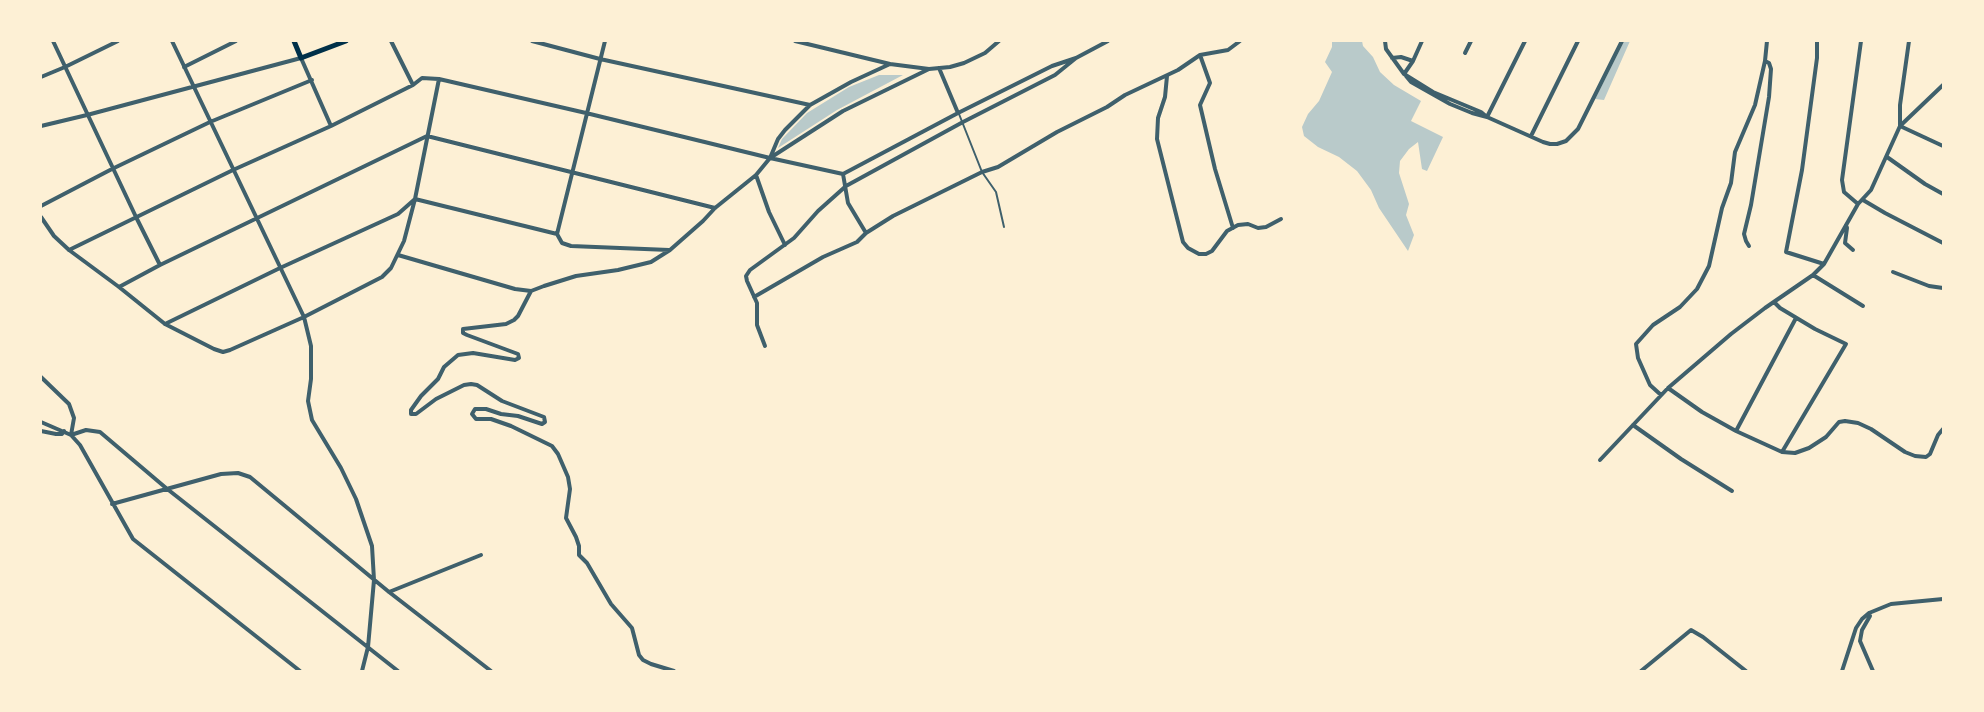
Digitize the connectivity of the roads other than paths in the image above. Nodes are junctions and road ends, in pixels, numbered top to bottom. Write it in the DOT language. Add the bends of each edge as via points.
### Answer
graph roads {
  1 [pos="53,41"];
  2 [pos="118,41"];
  3 [pos="172,41"];
  4 [pos="236,41"];
  5 [pos="294,41"];
  6 [pos="346,41"];
  7 [pos="391,41"];
  8 [pos="532,41"];
  9 [pos="605,41"];
  10 [pos="795,41"];
  11 [pos="999,41"];
  12 [pos="1108,41"];
  13 [pos="1240,41"];
  14 [pos="1385,41"];
  15 [pos="1422,41"];
  16 [pos="1471,41"];
  17 [pos="1525,41"];
  18 [pos="1578,41"];
  19 [pos="1622,41"];
  20 [pos="1767,41"];
  21 [pos="1817,41"];
  22 [pos="1861,41"];
  23 [pos="1909,41"];
  24 [pos="1465,54"];
  25 [pos="1200,55"];
  26 [pos="301,58"];
  27 [pos="600,58"];
  28 [pos="1076,58"];
  29 [pos="1392,58"];
  30 [pos="1413,61"];
  31 [pos="1765,61"];
  32 [pos="890,64"];
  33 [pos="65,67"];
  34 [pos="184,67"];
  35 [pos="939,68"];
  36 [pos="929,69"];
  37 [pos="1405,75"];
  38 [pos="1167,76"];
  39 [pos="41,77"];
  40 [pos="439,79"];
  41 [pos="312,80"];
  42 [pos="413,85"];
  43 [pos="1943,85"];
  44 [pos="193,87"];
  45 [pos="810,105"];
  46 [pos="586,113"];
  47 [pos="958,113"];
  48 [pos="87,115"];
  49 [pos="1487,117"];
  50 [pos="210,122"];
  51 [pos="963,122"];
  52 [pos="41,126"];
  53 [pos="331,126"];
  54 [pos="1900,126"];
  55 [pos="426,136"];
  56 [pos="1531,136"];
  57 [pos="1943,146"];
  58 [pos="1887,157"];
  59 [pos="770,158"];
  60 [pos="112,169"];
  61 [pos="233,170"];
  62 [pos="572,172"];
  63 [pos="982,172"];
  64 [pos="843,174"];
  65 [pos="756,176"];
  66 [pos="846,186"];
  67 [pos="1943,194"];
  68 [pos="415,199"];
  69 [pos="1863,200"];
  70 [pos="1858,204"];
  71 [pos="41,206"];
  72 [pos="715,208"];
  73 [pos="41,217"];
  74 [pos="136,217"];
  75 [pos="257,219"];
  76 [pos="1281,219"];
  77 [pos="1846,225"];
  78 [pos="1004,227"];
  79 [pos="1233,228"];
  80 [pos="866,233"];
  81 [pos="558,234"];
  82 [pos="1943,243"];
  83 [pos="785,245"];
  84 [pos="1750,246"];
  85 [pos="69,250"];
  86 [pos="670,250"];
  87 [pos="1853,250"];
  88 [pos="398,255"];
  89 [pos="1824,264"];
  90 [pos="160,265"];
  91 [pos="280,268"];
  92 [pos="1893,272"];
  93 [pos="1813,275"];
  94 [pos="119,287"];
  95 [pos="1943,288"];
  96 [pos="531,291"];
  97 [pos="754,298"];
  98 [pos="1774,302"];
  99 [pos="1863,306"];
  100 [pos="304,317"];
  101 [pos="1796,318"];
  102 [pos="165,324"];
  103 [pos="765,346"];
  104 [pos="41,378"];
  105 [pos="1668,388"];
  106 [pos="1661,395"];
  107 [pos="41,422"];
  108 [pos="1633,425"];
  109 [pos="1943,429"];
  110 [pos="41,430"];
  111 [pos="64,431"];
  112 [pos="1736,431"];
  113 [pos="71,435"];
  114 [pos="1782,452"];
  115 [pos="1600,460"];
  116 [pos="166,488"];
  117 [pos="1732,491"];
  118 [pos="112,504"];
  119 [pos="481,555"];
  120 [pos="374,580"];
  121 [pos="389,592"];
  122 [pos="1943,599"];
  123 [pos="1870,613"];
  124 [pos="368,647"];
  125 [pos="300,671"];
  126 [pos="362,671"];
  127 [pos="398,671"];
  128 [pos="491,671"];
  129 [pos="674,671"];
  130 [pos="1641,671"];
  131 [pos="1746,671"];
  132 [pos="1842,671"];
  133 [pos="1873,671"];
  1 -- 33 [label="street"];
  2 -- 33 [label="street"];
  3 -- 34 [label="street"];
  4 -- 34 [label="street"];
  5 -- 26 [label="main road"];
  6 -- 26 [label="main road"];
  7 -- 42 [label="street"];
  8 -- 27 [label="street"];
  9 -- 27 [label="street"];
  10 -- 32 [label="street"];
  11 -- 35 [label="street" via="964,63"];
  12 -- 28 [label="street"];
  13 -- 25 [label="street" via="1228,50"];
  14 -- 29 [label="street"];
  15 -- 30 [label="street"];
  16 -- 24 [label="street"];
  17 -- 49 [label="street"];
  18 -- 56 [label="street"];
  19 -- 56 [label="street" via="1572,137 1550,144"];
  20 -- 31 [label="street"];
  21 -- 89 [label="street" via="1803,161 1786,252"];
  22 -- 70 [label="street" via="1842,180 1844,192"];
  23 -- 54 [label="street"];
  25 -- 38 [label="street"];
  25 -- 79 [label="street" via="1210,83 1200,105"];
  26 -- 41 [label="street"];
  26 -- 44 [label="street"];
  27 -- 45 [label="street"];
  27 -- 46 [label="street"];
  28 -- 47 [label="street" via="1052,66"];
  28 -- 51 [label="street" via="1055,75"];
  29 -- 30 [label="street"];
  29 -- 37 [label="street"];
  30 -- 37 [label="street"];
  31 -- 84 [label="street" via="1771,69 1769,97 1744,234"];
  31 -- 106 [label="street" via="1755,105 1735,152 1731,182 1709,266 1696,289 1680,307 1653,325 1636,344 1638,358 1650,385"];
  32 -- 36 [label="street"];
  32 -- 45 [label="street"];
  33 -- 39 [label="street"];
  33 -- 48 [label="street"];
  34 -- 44 [label="street"];
  35 -- 36 [label="street"];
  35 -- 47 [label="street"];
  36 -- 59 [label="street" via="843,111"];
  37 -- 49 [label="street"];
  38 -- 63 [label="street"];
  38 -- 79 [label="street" via="1157,139 1181,238 1188,248 1206,254"];
  40 -- 42 [label="street" via="422,78"];
  40 -- 46 [label="street"];
  40 -- 55 [label="street"];
  41 -- 50 [label="street"];
  41 -- 53 [label="street"];
  42 -- 53 [label="street"];
  43 -- 54 [label="street"];
  44 -- 48 [label="street"];
  44 -- 50 [label="street"];
  45 -- 59 [label="street" via="784,130"];
  46 -- 59 [label="street"];
  46 -- 62 [label="street"];
  47 -- 51 [label="lane"];
  47 -- 64 [label="street"];
  48 -- 52 [label="street"];
  48 -- 60 [label="street"];
  49 -- 56 [label="street"];
  50 -- 60 [label="street"];
  50 -- 61 [label="street"];
  51 -- 63 [label="lane"];
  51 -- 66 [label="street"];
  53 -- 61 [label="street"];
  54 -- 57 [label="street"];
  54 -- 58 [label="street"];
  55 -- 62 [label="street"];
  55 -- 68 [label="street"];
  55 -- 75 [label="street"];
  58 -- 67 [label="street"];
  58 -- 69 [label="street"];
  59 -- 64 [label="street"];
  59 -- 65 [label="street"];
  60 -- 71 [label="street"];
  60 -- 74 [label="street"];
  61 -- 74 [label="street"];
  61 -- 75 [label="street"];
  62 -- 72 [label="street"];
  62 -- 81 [label="street"];
  63 -- 78 [label="lane" via="996,192"];
  63 -- 80 [label="street"];
  64 -- 66 [label="street"];
  65 -- 72 [label="street"];
  65 -- 83 [label="street"];
  66 -- 80 [label="street" via="848,202"];
  66 -- 83 [label="street"];
  68 -- 81 [label="street"];
  68 -- 88 [label="street"];
  68 -- 91 [label="street" via="398,214"];
  69 -- 70 [label="street"];
  69 -- 82 [label="street"];
  70 -- 77 [label="street"];
  72 -- 86 [label="street"];
  73 -- 85 [label="street"];
  74 -- 85 [label="street"];
  74 -- 90 [label="street"];
  75 -- 90 [label="street"];
  75 -- 91 [label="street"];
  76 -- 79 [label="street" via="1266,227 1244,224"];
  77 -- 87 [label="street" via="1845,243"];
  77 -- 89 [label="street"];
  80 -- 97 [label="street" via="857,242 824,257"];
  81 -- 86 [label="street" via="562,243 571,246"];
  83 -- 97 [label="street" via="747,273"];
  85 -- 94 [label="street"];
  86 -- 96 [label="street" via="651,262 576,276"];
  88 -- 96 [label="street"];
  88 -- 100 [label="street" via="382,277"];
  89 -- 93 [label="street"];
  90 -- 94 [label="street"];
  91 -- 100 [label="street"];
  91 -- 102 [label="street"];
  92 -- 95 [label="street"];
  93 -- 98 [label="street"];
  93 -- 99 [label="street"];
  94 -- 102 [label="street"];
  96 -- 129 [label="street" via="514,320 506,324 468,327 462,331 484,343 518,354 518,360 473,353 458,355 444,366 438,379 410,412 416,414 436,399 471,384 502,401 544,417 542,424 486,408 472,414 476,419 491,419 511,426 552,446 568,477 570,489 566,518 579,546 579,555 610,604 632,628 643,660"];
  97 -- 103 [label="street" via="758,330"];
  98 -- 101 [label="street"];
  98 -- 105 [label="street"];
  100 -- 102 [label="street" via="223,352"];
  100 -- 120 [label="street" via="311,346 308,401 312,420 356,499 372,546"];
  101 -- 112 [label="street"];
  101 -- 114 [label="street" via="1846,344"];
  104 -- 113 [label="street" via="69,404 74,418"];
  105 -- 106 [label="street"];
  105 -- 112 [label="street"];
  106 -- 108 [label="street"];
  107 -- 111 [label="street"];
  108 -- 115 [label="street"];
  108 -- 117 [label="street"];
  109 -- 114 [label="street" via="1926,457 1905,452 1871,429 1845,421 1839,422 1820,442 1802,452"];
  110 -- 111 [label="street" via="56,434"];
  111 -- 113 [label="street"];
  112 -- 114 [label="street"];
  113 -- 116 [label="street" via="86,430 100,432"];
  113 -- 118 [label="street" via="80,445"];
  116 -- 118 [label="street"];
  116 -- 120 [label="street" via="221,474 238,473 250,477"];
  116 -- 124 [label="street"];
  118 -- 125 [label="street" via="133,540"];
  119 -- 121 [label="street"];
  120 -- 121 [label="street"];
  120 -- 124 [label="street"];
  121 -- 128 [label="street"];
  122 -- 123 [label="street" via="1891,604"];
  123 -- 132 [label="street" via="1856,628"];
  123 -- 133 [label="street" via="1860,641"];
  124 -- 126 [label="street"];
  124 -- 127 [label="street"];
  130 -- 131 [label="street" via="1691,630"];
}
